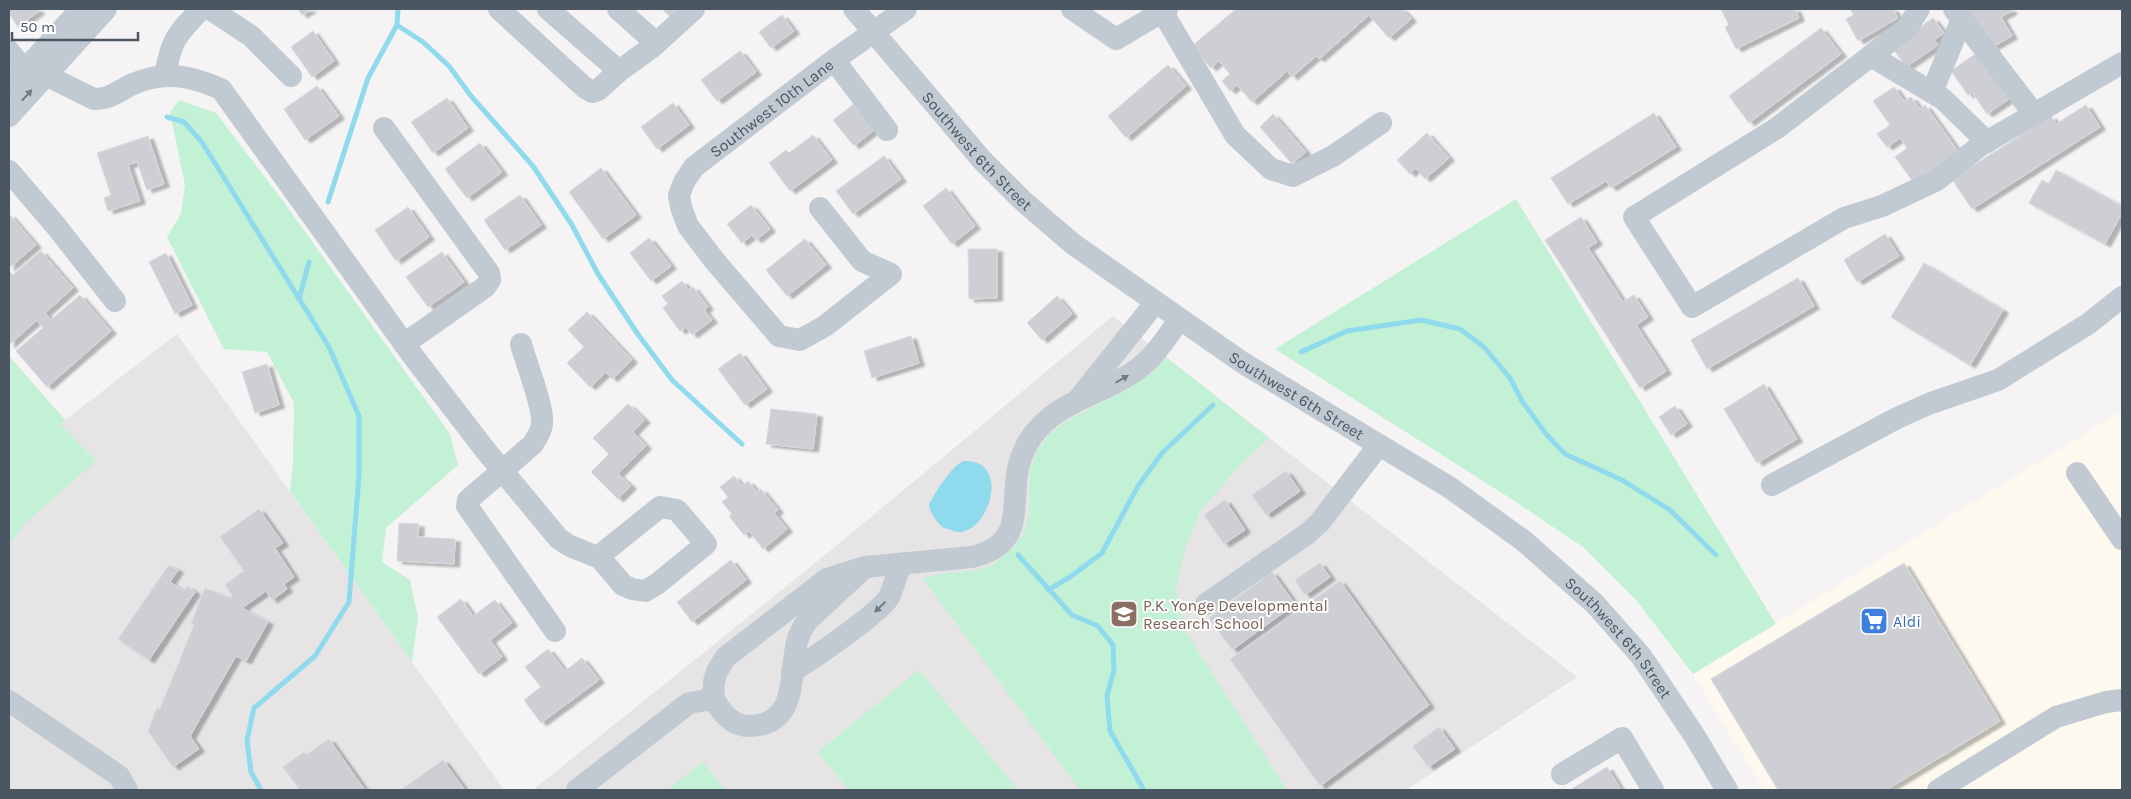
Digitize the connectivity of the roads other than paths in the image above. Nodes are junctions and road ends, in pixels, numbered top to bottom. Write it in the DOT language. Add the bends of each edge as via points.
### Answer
graph roads {
  1 [pos="81,9"];
  2 [pos="106,9"];
  3 [pos="201,9"];
  4 [pos="210,9"];
  5 [pos="499,9"];
  6 [pos="548,9"];
  7 [pos="618,9"];
  8 [pos="694,9"];
  9 [pos="854,9"];
  10 [pos="906,9"];
  11 [pos="1072,9"];
  12 [pos="1919,9"];
  13 [pos="1164,10"];
  14 [pos="1958,14"];
  15 [pos="874,32"];
  16 [pos="656,43"];
  17 [pos="9,51"];
  18 [pos="1871,56"];
  19 [pos="834,60"];
  20 [pos="2122,63"];
  21 [pos="36,71"];
  22 [pos="619,71"];
  23 [pos="165,76"];
  24 [pos="291,76"];
  25 [pos="9,87"];
  26 [pos="1932,92"];
  27 [pos="2034,114"];
  28 [pos="9,116"];
  29 [pos="1381,122"];
  30 [pos="384,128"];
  31 [pos="887,130"];
  32 [pos="1987,142"];
  33 [pos="9,171"];
  34 [pos="820,208"];
  35 [pos="2122,297"];
  36 [pos="115,301"];
  37 [pos="1156,303"];
  38 [pos="1179,320"];
  39 [pos="404,344"];
  40 [pos="521,344"];
  41 [pos="1077,399"];
  42 [pos="1379,445"];
  43 [pos="503,472"];
  44 [pos="2077,473"];
  45 [pos="1772,485"];
  46 [pos="2122,539"];
  47 [pos="600,558"];
  48 [pos="901,564"];
  49 [pos="865,568"];
  50 [pos="1206,604"];
  51 [pos="555,631"];
  52 [pos="792,672"];
  53 [pos="714,699"];
  54 [pos="2122,700"];
  55 [pos="9,701"];
  56 [pos="1562,774"];
  57 [pos="127,790"];
  58 [pos="577,790"];
  59 [pos="1652,790"];
  60 [pos="1727,790"];
  61 [pos="1938,790"];
  1 -- 21 [label="street"];
  2 -- 21 [label="street"];
  3 -- 23 [label="street" via="173,43"];
  4 -- 24 [label="street" via="251,36"];
  5 -- 22 [label="street" via="592,92"];
  6 -- 22 [label="street"];
  7 -- 16 [label="street"];
  8 -- 16 [label="street"];
  9 -- 15 [label="street, Southwest 6th Street"];
  10 -- 15 [label="street, Southwest 10th Lane"];
  11 -- 13 [label="street" via="1116,39"];
  12 -- 18 [label="street" via="1907,28"];
  13 -- 29 [label="street" via="1235,134 1272,169 1293,176 1333,156"];
  14 -- 26 [label="street"];
  14 -- 27 [label="street"];
  15 -- 19 [label="street, Southwest 10th Lane"];
  15 -- 37 [label="street, Southwest 6th Street" via="982,160 1023,201 1072,244"];
  16 -- 22 [label="street"];
  17 -- 21 [label="street" via="17,61"];
  18 -- 26 [label="street"];
  18 -- 32 [label="street" via="1777,128 1634,217 1692,307 1844,218 1882,206 1937,180"];
  19 -- 31 [label="street"];
  19 -- 34 [label="street, Southwest 10th Lane" via="694,167 679,195 688,226 720,267 779,336 800,340 825,326 891,274 862,261"];
  20 -- 27 [label="street"];
  21 -- 23 [label="street" via="85,96 102,100 135,83"];
  21 -- 25 [label="street"];
  28 -- 21 [label="street, one-way"];
  23 -- 39 [label="street" via="172,74 197,79 220,89"];
  26 -- 32 [label="street"];
  27 -- 32 [label="street"];
  30 -- 39 [label="street" via="489,273 490,280 485,287"];
  33 -- 36 [label="street"];
  35 -- 45 [label="street" via="2088,324 1998,380 1897,418"];
  37 -- 38 [label="street, Southwest 6th Street"];
  37 -- 41 [label="street"];
  41 -- 38 [label="street, one-way" via="1094,394 1136,371 1155,353"];
  38 -- 42 [label="street, Southwest 6th Street" via="1243,363"];
  39 -- 43 [label="street"];
  40 -- 43 [label="street" via="542,423 532,446"];
  41 -- 48 [label="street" via="1042,425 1026,447 1017,473 1014,520 1003,542 972,557"];
  42 -- 50 [label="street" via="1320,522 1307,534"];
  42 -- 60 [label="street, Southwest 6th Street" via="1449,487 1524,541 1594,604 1641,656"];
  43 -- 47 [label="street" via="559,539"];
  43 -- 51 [label="street" via="468,500 467,506"];
  44 -- 46 [label="street"];
  48 -- 49 [label="street"];
  48 -- 52 [label="street, one-way" via="889,598 882,605"];
  49 -- 52 [label="street" via="807,621 797,641"];
  49 -- 53 [label="street" via="827,579 726,657 715,672"];
  52 -- 53 [label="street" via="787,704 782,712 761,725 747,726 735,722 722,713"];
  53 -- 58 [label="street" via="689,703"];
  54 -- 61 [label="street" via="2056,717"];
  55 -- 57 [label="street" via="119,776"];
  56 -- 59 [label="street" via="1622,738"];
}
